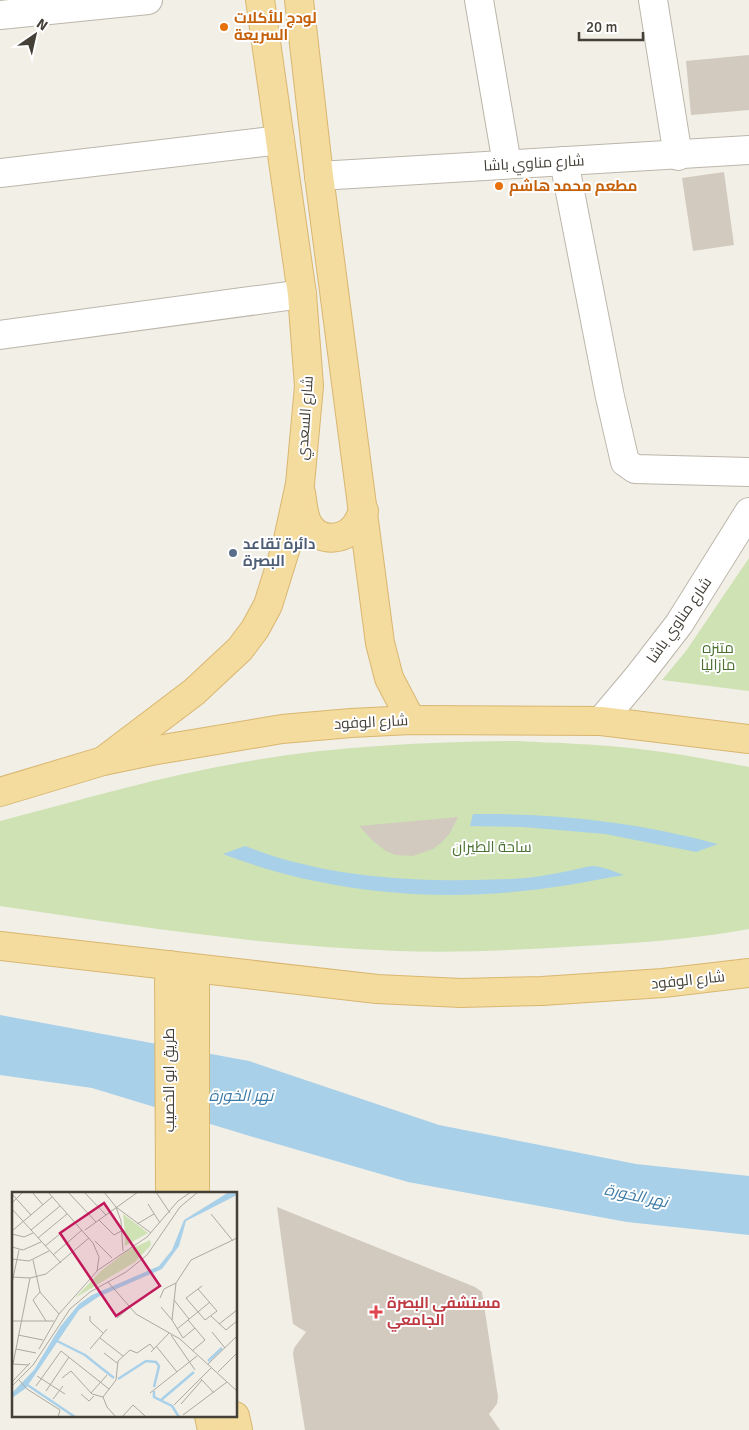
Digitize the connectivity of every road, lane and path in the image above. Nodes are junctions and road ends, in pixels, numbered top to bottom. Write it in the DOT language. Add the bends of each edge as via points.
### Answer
graph roads {
  1 [pos="148,0"];
  2 [pos="260,0"];
  3 [pos="299,0"];
  4 [pos="480,0"];
  5 [pos="653,0"];
  6 [pos="0,15"];
  7 [pos="280,140"];
  8 [pos="749,150"];
  9 [pos="678,156"];
  10 [pos="564,161"];
  11 [pos="507,164"];
  12 [pos="0,173"];
  13 [pos="319,176"];
  14 [pos="302,294"];
  15 [pos="0,336"];
  16 [pos="749,472"];
  17 [pos="300,484"];
  18 [pos="364,511"];
  19 [pos="749,512"];
  20 [pos="410,720"];
  21 [pos="601,721"];
  22 [pos="749,739"];
  23 [pos="104,761"];
  24 [pos="0,792"];
  25 [pos="0,946"];
  26 [pos="182,967"];
  27 [pos="749,973"];
  28 [pos="182,1125"];
  29 [pos="170,1192"];
  30 [pos="195,1192"];
  1 -- 6 [label="street"];
  2 -- 7 [label="main road, شارع السعدي"];
  3 -- 13 [label="main road"];
  4 -- 11 [label="street"];
  5 -- 9 [label="street"];
  7 -- 12 [label="street"];
  7 -- 14 [label="main road, شارع السعدي"];
  8 -- 9 [label="street, شارع مناوي باشا"];
  9 -- 10 [label="street, شارع مناوي باشا"];
  10 -- 11 [label="street, شارع مناوي باشا"];
  10 -- 16 [label="street" via="625,462 634,469"];
  11 -- 13 [label="street, شارع مناوي باشا"];
  13 -- 18 [label="main road"];
  14 -- 15 [label="street"];
  14 -- 17 [label="main road, شارع السعدي" via="309,386"];
  17 -- 18 [label="main road" via="306,521 321,536 336,538 347,533"];
  17 -- 23 [label="main road, شارع السعدي" via="288,544 268,605 255,629 240,650 194,692"];
  18 -- 20 [label="main road" via="383,660"];
  19 -- 21 [label="street, شارع مناوي باشا" via="679,624"];
  20 -- 21 [label="main road, شارع الوفود"];
  20 -- 23 [label="main road, شارع الوفود" via="282,729"];
  21 -- 22 [label="main road, شارع الوفود"];
  23 -- 24 [label="main road, شارع الوفود"];
  25 -- 26 [label="main road, شارع الوفود"];
  26 -- 27 [label="main road, شارع الوفود" via="378,989 461,993 663,983"];
  26 -- 28 [label="main road, طريق ابو الخصيب"];
  28 -- 29 [label="main road, طريق ابو الخصيب"];
  28 -- 30 [label="main road, طريق ابو الخصيب"];
}
